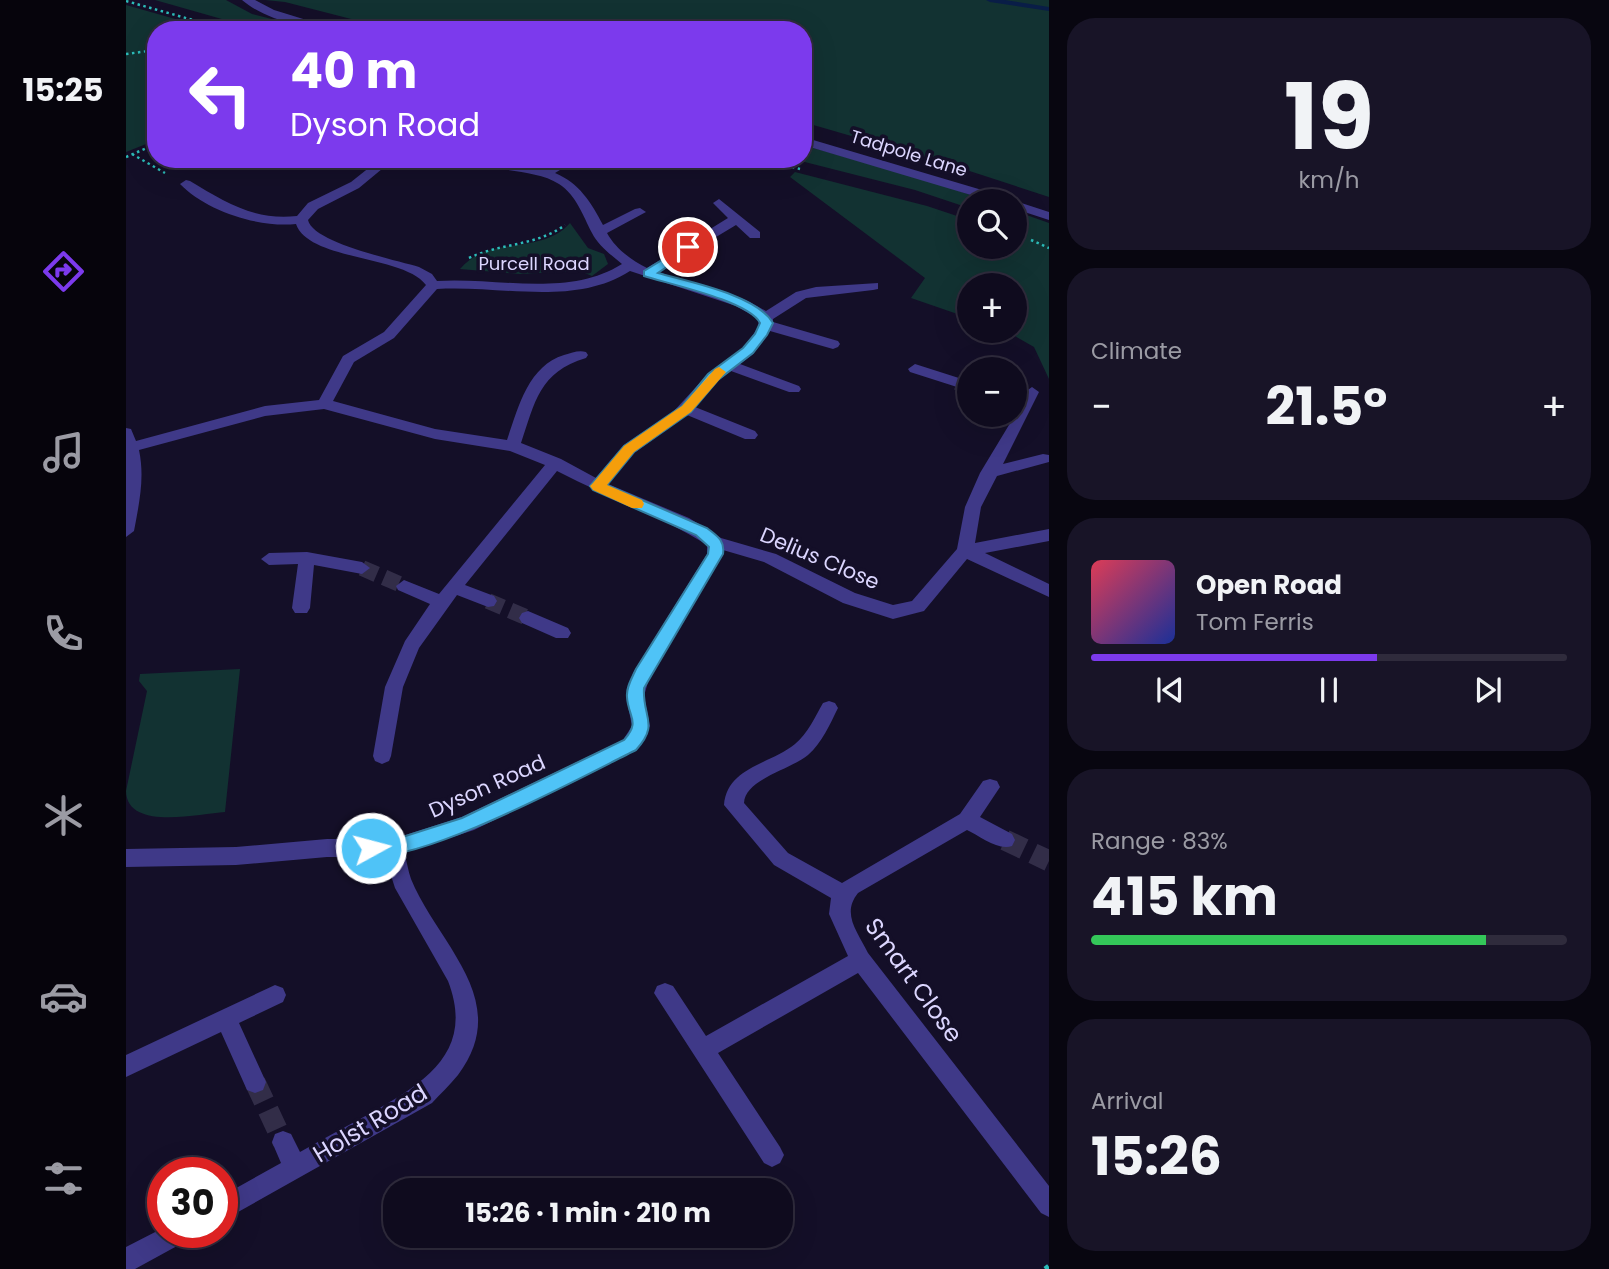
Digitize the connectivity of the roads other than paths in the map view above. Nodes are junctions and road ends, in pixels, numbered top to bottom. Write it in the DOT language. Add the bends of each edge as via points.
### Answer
graph roads {
  1 [pos="247,0"];
  2 [pos="302,21"];
  3 [pos="812,144"];
  4 [pos="377,168"];
  5 [pos="523,168"];
  6 [pos="555,168"];
  7 [pos="546,173"];
  8 [pos="186,184"];
  9 [pos="964,189"];
  10 [pos="719,203"];
  11 [pos="1027,209"];
  12 [pos="640,212"];
  13 [pos="1049,216"];
  14 [pos="736,219"];
  15 [pos="302,220"];
  16 [pos="598,232"];
  17 [pos="755,235"];
  18 [pos="630,265"];
  19 [pos="648,274"];
  20 [pos="433,285"];
  21 [pos="873,286"];
  22 [pos="766,321"];
  23 [pos="833,344"];
  24 [pos="581,355"];
  25 [pos="729,365"];
  26 [pos="915,369"];
  27 [pos="957,382"];
  28 [pos="794,389"];
  29 [pos="324,404"];
  30 [pos="686,409"];
  31 [pos="1011,427"];
  32 [pos="750,435"];
  33 [pos="129,440"];
  34 [pos="512,446"];
  35 [pos="1043,459"];
  36 [pos="555,463"];
  37 [pos="988,473"];
  38 [pos="130,484"];
  39 [pos="598,486"];
  40 [pos="126,531"];
  41 [pos="1049,535"];
  42 [pos="715,542"];
  43 [pos="965,551"];
  44 [pos="307,558"];
  45 [pos="268,559"];
  46 [pos="362,568"];
  47 [pos="404,586"];
  48 [pos="454,587"];
  49 [pos="1049,591"];
  50 [pos="488,601"];
  51 [pos="442,602"];
  52 [pos="301,608"];
  53 [pos="528,618"];
  54 [pos="562,633"];
  55 [pos="829,708"];
  56 [pos="382,756"];
  57 [pos="990,787"];
  58 [pos="967,820"];
  59 [pos="1005,840"];
  60 [pos="393,848"];
  61 [pos="126,858"];
  62 [pos="844,894"];
  63 [pos="861,960"];
  64 [pos="665,993"];
  65 [pos="275,995"];
  66 [pos="226,1019"];
  67 [pos="704,1049"];
  68 [pos="126,1066"];
  69 [pos="255,1082"];
  70 [pos="283,1142"];
  71 [pos="772,1155"];
  72 [pos="295,1168"];
  73 [pos="238,1200"];
  74 [pos="1049,1205"];
  75 [pos="149,1248"];
  76 [pos="126,1260"];
  1 -- 2 [label="street"];
  3 -- 9 [label="street, Tadpole Lane"];
  4 -- 15 [label="street" via="355,186 313,206"];
  5 -- 7 [label="street, Purcell Road"];
  6 -- 7 [label="street"];
  7 -- 16 [label="street, Purcell Road" via="573,188"];
  8 -- 15 [label="street" via="246,218 273,223"];
  10 -- 14 [label="street"];
  11 -- 13 [label="street"];
  12 -- 16 [label="street"];
  14 -- 17 [label="street"];
  14 -- 19 [label="street"];
  15 -- 20 [label="street" via="306,232 322,242 414,270"];
  16 -- 18 [label="street, Purcell Road"];
  18 -- 19 [label="street, Purcell Road"];
  18 -- 20 [label="street, Purcell Road" via="609,278 571,286"];
  19 -- 22 [label="street, Purcell Road" via="741,303"];
  20 -- 29 [label="street" via="389,335 348,359"];
  21 -- 22 [label="street" via="801,295"];
  22 -- 23 [label="street, Purcell Road"];
  22 -- 25 [label="street" via="754,344"];
  24 -- 34 [label="street" via="556,362 541,374"];
  25 -- 28 [label="street"];
  25 -- 30 [label="street"];
  26 -- 27 [label="street"];
  29 -- 33 [label="street" via="265,411"];
  29 -- 34 [label="street" via="435,434"];
  30 -- 32 [label="street"];
  30 -- 39 [label="street" via="635,444"];
  31 -- 37 [label="street"];
  33 -- 38 [label="street" via="135,460"];
  34 -- 36 [label="street"];
  35 -- 37 [label="street"];
  36 -- 39 [label="street"];
  36 -- 48 [label="street"];
  37 -- 43 [label="street" via="973,507"];
  38 -- 40 [label="street"];
  39 -- 42 [label="street" via="683,522"];
  41 -- 43 [label="street"];
  42 -- 43 [label="street, Delius Close" via="770,558 849,598 893,611 918,606"];
  42 -- 60 [label="street, Dyson Road" via="715,554 642,673 635,699 642,728 630,745 467,824"];
  43 -- 49 [label="street"];
  44 -- 45 [label="street"];
  44 -- 46 [label="street"];
  44 -- 52 [label="street"];
  47 -- 51 [label="street"];
  48 -- 50 [label="street"];
  48 -- 51 [label="street"];
  51 -- 56 [label="street" via="402,665"];
  53 -- 54 [label="street"];
  55 -- 62 [label="street" via="805,746 741,784 733,799 771,850"];
  57 -- 58 [label="street"];
  58 -- 59 [label="street"];
  58 -- 62 [label="street" via="860,880"];
  60 -- 61 [label="street, Dyson Road"];
  60 -- 72 [label="street, Holst Road" via="402,882 457,976 468,1013 466,1033 450,1067 424,1095"];
  62 -- 63 [label="street, Smart Close" via="838,906 840,921"];
  63 -- 67 [label="street"];
  63 -- 74 [label="street, Smart Close"];
  64 -- 67 [label="street"];
  65 -- 66 [label="street"];
  66 -- 68 [label="street"];
  66 -- 69 [label="street"];
  67 -- 71 [label="street"];
  70 -- 72 [label="street"];
  72 -- 73 [label="street, Holst Road"];
  75 -- 76 [label="street"];
}
